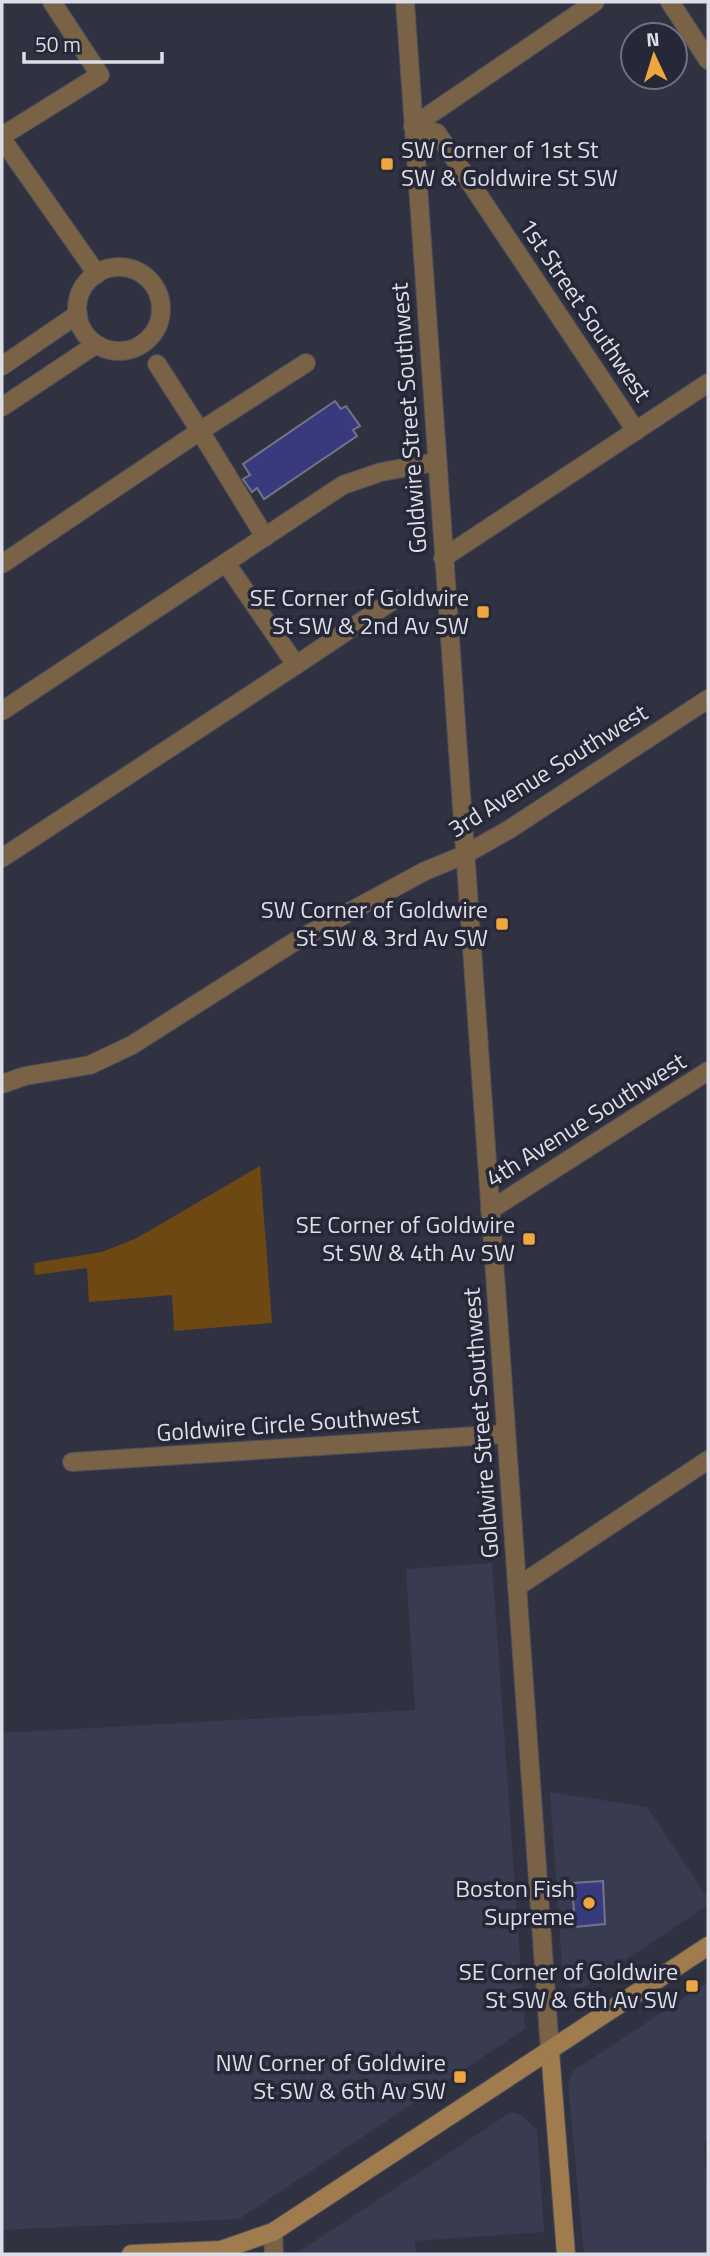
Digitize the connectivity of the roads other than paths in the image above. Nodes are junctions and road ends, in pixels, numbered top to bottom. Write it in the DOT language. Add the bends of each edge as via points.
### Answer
graph roads {
  1 [pos="52,2"];
  2 [pos="405,2"];
  3 [pos="594,2"];
  4 [pos="670,2"];
  5 [pos="708,60"];
  6 [pos="413,126"];
  7 [pos="2,137"];
  8 [pos="97,274"];
  9 [pos="78,314"];
  10 [pos="152,334"];
  11 [pos="95,345"];
  12 [pos="133,349"];
  13 [pos="306,363"];
  14 [pos="157,364"];
  15 [pos="2,366"];
  16 [pos="708,383"];
  17 [pos="2,407"];
  18 [pos="636,430"];
  19 [pos="200,431"];
  20 [pos="436,462"];
  21 [pos="265,537"];
  22 [pos="443,558"];
  23 [pos="2,564"];
  24 [pos="226,564"];
  25 [pos="395,599"];
  26 [pos="296,665"];
  27 [pos="708,699"];
  28 [pos="2,711"];
  29 [pos="464,855"];
  30 [pos="2,858"];
  31 [pos="708,1071"];
  32 [pos="2,1084"];
  33 [pos="490,1210"];
  34 [pos="506,1434"];
  35 [pos="708,1460"];
  36 [pos="72,1462"];
  37 [pos="517,1587"];
  38 [pos="708,1946"];
  39 [pos="550,2051"];
  40 [pos="273,2232"];
  41 [pos="131,2254"];
  42 [pos="274,2254"];
  43 [pos="566,2254"];
  1 -- 7 [label="street" via="100,75"];
  2 -- 6 [label="street, Goldwire Street Southwest"];
  3 -- 6 [label="street"];
  4 -- 5 [label="street"];
  6 -- 18 [label="street, 1st Street Southwest" via="437,133"];
  6 -- 20 [label="street, Goldwire Street Southwest"];
  7 -- 8 [label="street"];
  8 -- 9 [label="street" via="80,294"];
  8 -- 10 [label="street" via="123,267 148,278 161,301 161,315"];
  9 -- 11 [label="street"];
  9 -- 15 [label="street"];
  10 -- 12 [label="street"];
  10 -- 14 [label="street"];
  11 -- 12 [label="street" via="108,350"];
  11 -- 17 [label="street"];
  12 -- 14 [label="street"];
  13 -- 19 [label="street"];
  14 -- 19 [label="street"];
  16 -- 18 [label="street"];
  18 -- 22 [label="street"];
  19 -- 21 [label="street"];
  19 -- 23 [label="street"];
  20 -- 21 [label="street" via="343,485"];
  20 -- 22 [label="street, Goldwire Street Southwest"];
  21 -- 24 [label="street"];
  22 -- 29 [label="street, Goldwire Street Southwest"];
  24 -- 26 [label="street"];
  24 -- 28 [label="street"];
  25 -- 26 [label="street"];
  26 -- 30 [label="street"];
  27 -- 29 [label="street, 3rd Avenue Southwest"];
  29 -- 32 [label="street, 3rd Avenue Southwest" via="425,871 294,942 132,1045 90,1065"];
  29 -- 33 [label="street, Goldwire Street Southwest"];
  31 -- 33 [label="street, 4th Avenue Southwest"];
  33 -- 34 [label="street, Goldwire Street Southwest"];
  34 -- 36 [label="street, Goldwire Circle Southwest"];
  34 -- 37 [label="street, Goldwire Street Southwest"];
  35 -- 37 [label="street"];
  37 -- 39 [label="street, Goldwire Street Southwest"];
  38 -- 39 [label="main road"];
  39 -- 40 [label="main road"];
  39 -- 43 [label="main road, Goldwire Street Southwest"];
  40 -- 41 [label="main road" via="221,2250"];
  40 -- 42 [label="street"];
}
